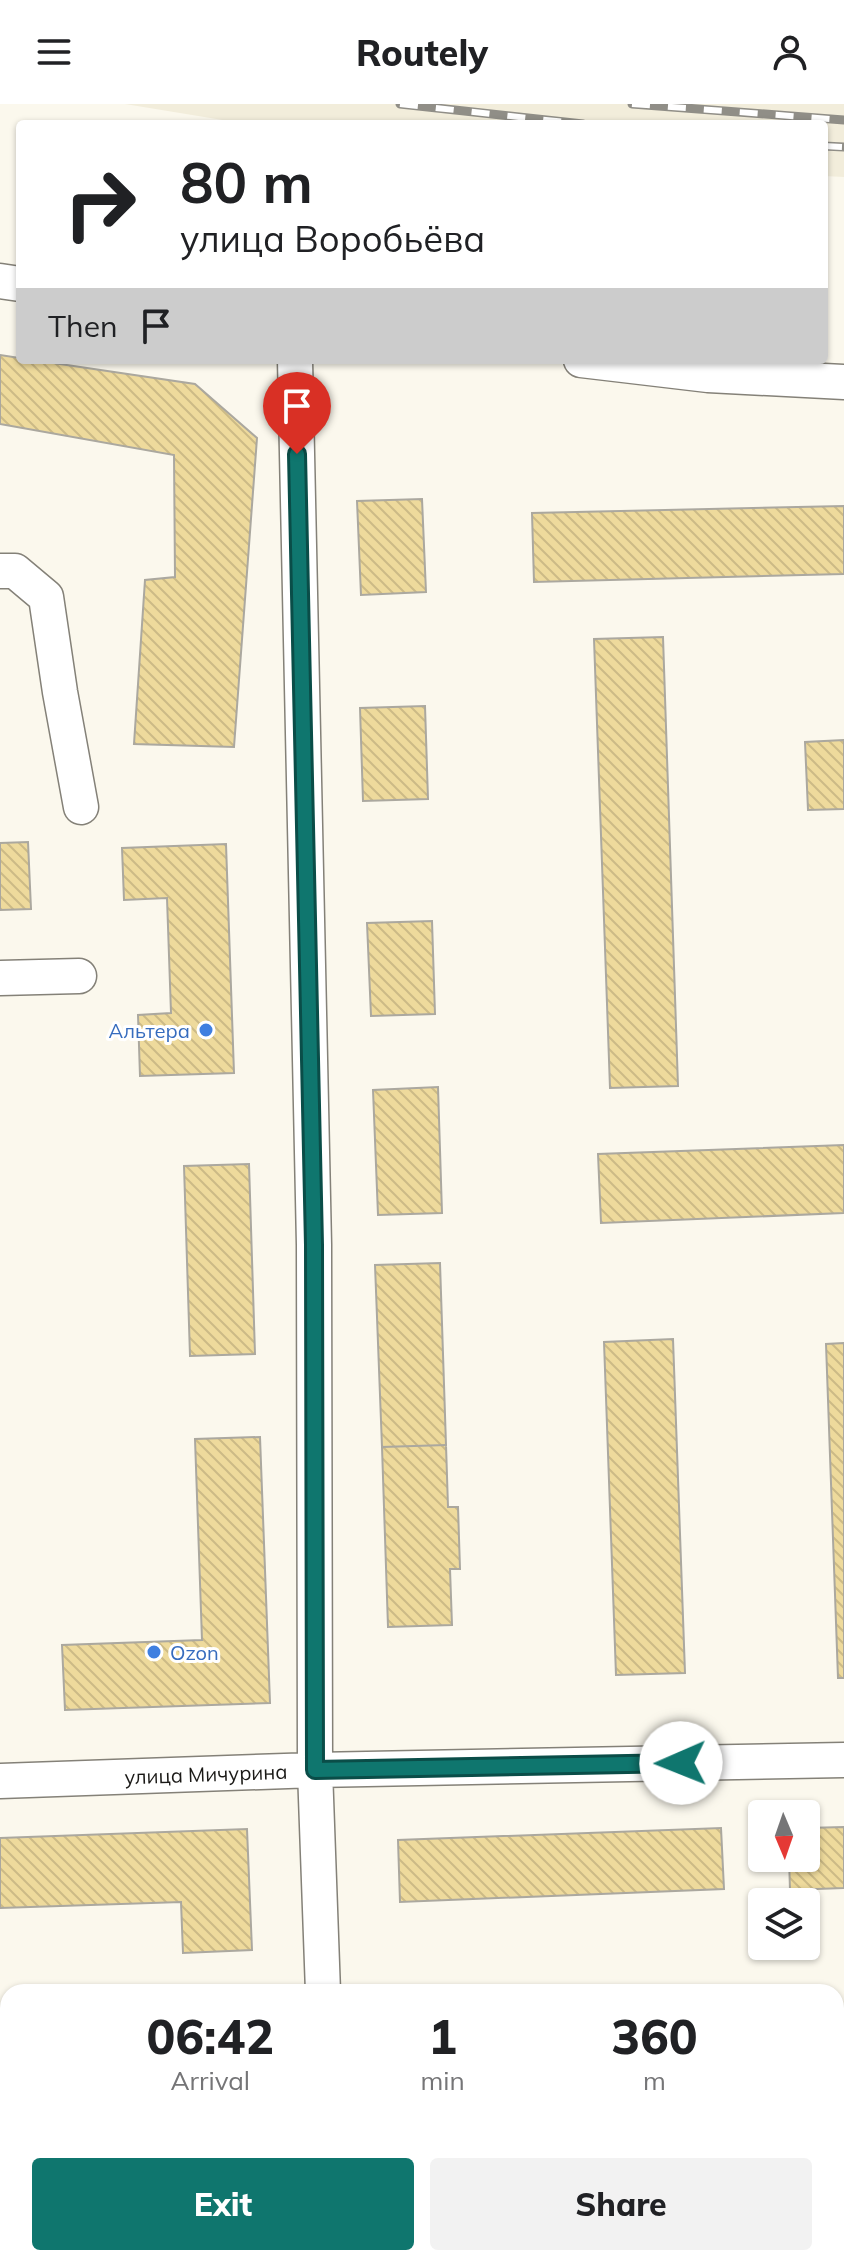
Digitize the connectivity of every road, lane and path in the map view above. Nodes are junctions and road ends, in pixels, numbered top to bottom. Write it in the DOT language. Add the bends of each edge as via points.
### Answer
graph roads {
  1 [pos="295,364"];
  2 [pos="615,364"];
  3 [pos="844,382"];
  4 [pos="0,571"];
  5 [pos="81,807"];
  6 [pos="79,976"];
  7 [pos="0,978"];
  8 [pos="844,1760"];
  9 [pos="315,1770"];
  10 [pos="0,1781"];
  11 [pos="323,1984"];
  1 -- 9 [label="street" via="314,1245"];
  2 -- 3 [label="street"];
  4 -- 5 [label="street" via="15,571 46,597"];
  6 -- 7 [label="street"];
  8 -- 9 [label="street, улица Мичурина"];
  9 -- 10 [label="street, улица Мичурина"];
  9 -- 11 [label="street"];
}
